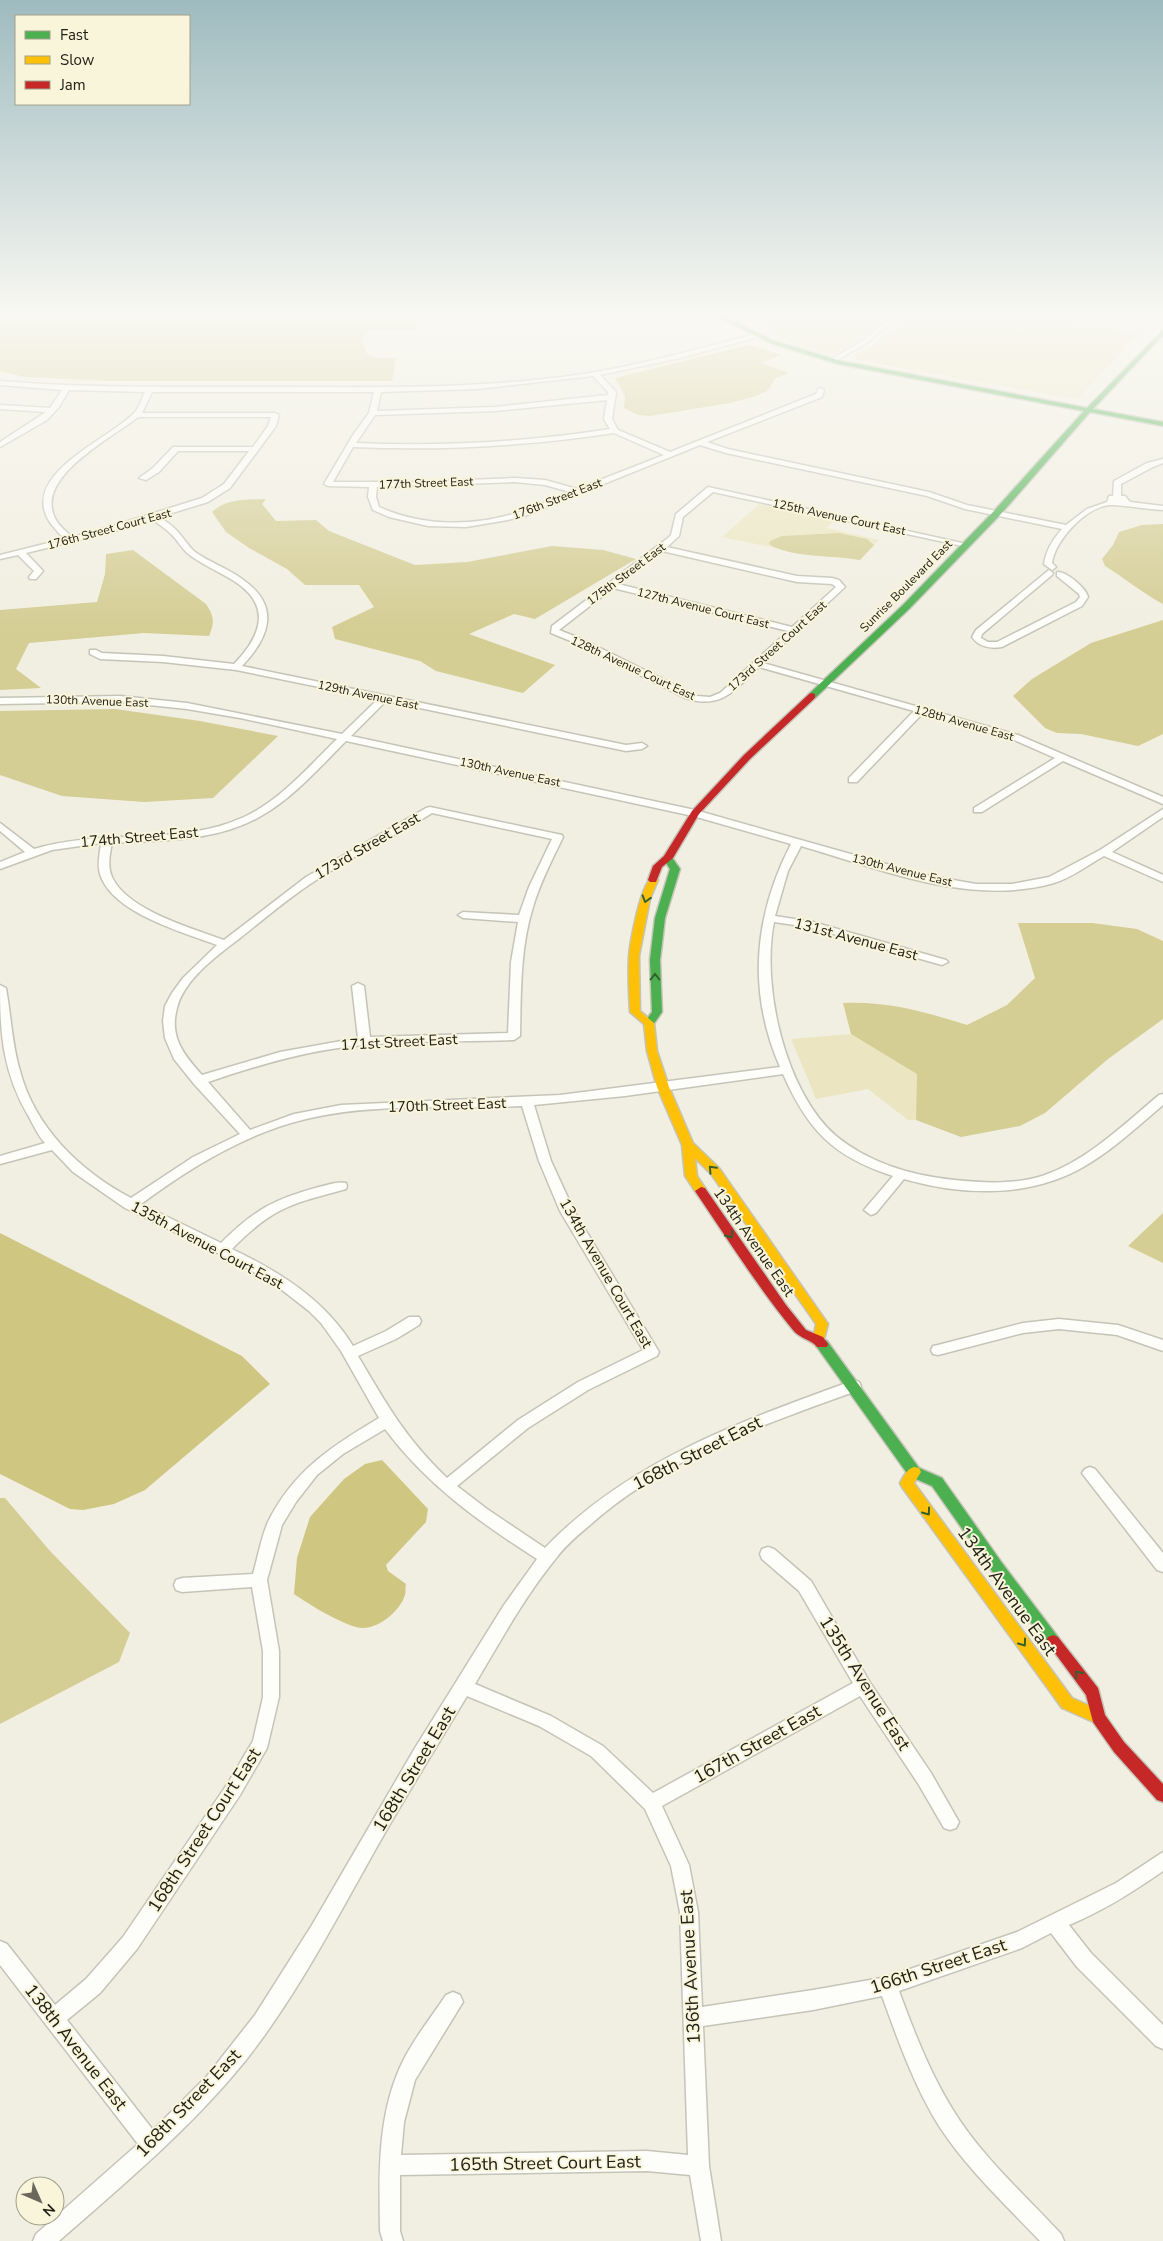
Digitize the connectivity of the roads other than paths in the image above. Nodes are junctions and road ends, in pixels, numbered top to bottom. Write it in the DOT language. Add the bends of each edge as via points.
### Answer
graph roads {
  1 [pos="40,421"];
  2 [pos="130,421"];
  3 [pos="274,421"];
  4 [pos="367,421"];
  5 [pos="609,421"];
  6 [pos="755,421"];
  7 [pos="1079,421"];
  8 [pos="1145,421"];
  9 [pos="1163,424"];
  10 [pos="615,431"];
  11 [pos="701,442"];
  12 [pos="0,445"];
  13 [pos="352,445"];
  14 [pos="256,449"];
  15 [pos="671,454"];
  16 [pos="1163,461"];
  17 [pos="143,478"];
  18 [pos="373,485"];
  19 [pos="711,489"];
  20 [pos="577,492"];
  21 [pos="1115,500"];
  22 [pos="1163,508"];
  23 [pos="997,513"];
  24 [pos="154,517"];
  25 [pos="1068,528"];
  26 [pos="70,540"];
  27 [pos="967,545"];
  28 [pos="660,548"];
  29 [pos="20,552"];
  30 [pos="0,557"];
  31 [pos="1050,570"];
  32 [pos="33,577"];
  33 [pos="611,586"];
  34 [pos="794,630"];
  35 [pos="556,633"];
  36 [pos="93,652"];
  37 [pos="757,664"];
  38 [pos="236,667"];
  39 [pos="826,684"];
  40 [pos="384,698"];
  41 [pos="711,700"];
  42 [pos="0,701"];
  43 [pos="920,710"];
  44 [pos="346,736"];
  45 [pos="642,746"];
  46 [pos="1063,757"];
  47 [pos="853,780"];
  48 [pos="1163,801"];
  49 [pos="978,810"];
  50 [pos="1163,812"];
  51 [pos="695,813"];
  52 [pos="0,826"];
  53 [pos="107,841"];
  54 [pos="797,843"];
  55 [pos="32,852"];
  56 [pos="1104,852"];
  57 [pos="668,858"];
  58 [pos="0,866"];
  59 [pos="1163,879"];
  60 [pos="463,915"];
  61 [pos="769,918"];
  62 [pos="524,919"];
  63 [pos="225,944"];
  64 [pos="942,962"];
  65 [pos="358,986"];
  66 [pos="0,988"];
  67 [pos="649,1023"];
  68 [pos="364,1042"];
  69 [pos="786,1070"];
  70 [pos="198,1080"];
  71 [pos="663,1087"];
  72 [pos="1163,1098"];
  73 [pos="527,1102"];
  74 [pos="248,1135"];
  75 [pos="52,1145"];
  76 [pos="688,1145"];
  77 [pos="0,1160"];
  78 [pos="900,1176"];
  79 [pos="341,1186"];
  80 [pos="130,1205"];
  81 [pos="871,1210"];
  82 [pos="223,1250"];
  83 [pos="414,1321"];
  84 [pos="819,1340"];
  85 [pos="1163,1346"];
  86 [pos="938,1350"];
  87 [pos="351,1353"];
  88 [pos="854,1386"];
  89 [pos="388,1420"];
  90 [pos="914,1472"];
  91 [pos="1090,1473"];
  92 [pos="446,1486"];
  93 [pos="768,1554"];
  94 [pos="548,1558"];
  95 [pos="1161,1561"];
  96 [pos="259,1580"];
  97 [pos="182,1585"];
  98 [pos="863,1686"];
  99 [pos="464,1687"];
  100 [pos="1098,1717"];
  101 [pos="1163,1795"];
  102 [pos="651,1803"];
  103 [pos="950,1822"];
  104 [pos="1163,1861"];
  105 [pos="1052,1922"];
  106 [pos="0,1950"];
  107 [pos="888,1986"];
  108 [pos="453,2002"];
  109 [pos="694,2018"];
  110 [pos="53,2019"];
  111 [pos="1163,2039"];
  112 [pos="152,2145"];
  113 [pos="390,2165"];
  114 [pos="699,2166"];
  115 [pos="43,2241"];
  116 [pos="393,2241"];
  117 [pos="712,2241"];
  118 [pos="1054,2241"];
  1 -- 12 [label="street"];
  2 -- 26 [label="street" via="66,466 51,485 46,501 51,520"];
  3 -- 14 [label="street"];
  4 -- 13 [label="street"];
  5 -- 10 [label="street"];
  6 -- 11 [label="street, 176th Street East"];
  7 -- 23 [label="street, Sunrise Boulevard East"];
  8 -- 9 [label="street"];
  10 -- 13 [label="street" via="470,445"];
  10 -- 15 [label="street"];
  11 -- 15 [label="street, 176th Street East"];
  11 -- 23 [label="street" via="726,451 929,494 965,507"];
  13 -- 18 [label="street, 177th Street East" via="328,484"];
  14 -- 17 [label="street" via="176,450"];
  14 -- 24 [label="street, 176th Street Court East" via="227,486 216,494 192,506"];
  15 -- 20 [label="street, 176th Street East"];
  16 -- 21 [label="street" via="1117,482"];
  18 -- 20 [label="street, 177th Street East" via="524,479 558,484"];
  18 -- 20 [label="street, 176th Street East" via="372,498 376,508 403,520 424,524 499,520"];
  19 -- 27 [label="street, 125th Avenue Court East"];
  19 -- 28 [label="street, 175th Street East" via="679,516 674,536"];
  21 -- 22 [label="street"];
  21 -- 25 [label="street" via="1089,511"];
  23 -- 25 [label="street"];
  23 -- 27 [label="street, Sunrise Boulevard East"];
  24 -- 26 [label="street, 176th Street Court East"];
  24 -- 38 [label="street" via="173,531 186,549 240,582 258,599 265,616 264,625 249,655"];
  25 -- 31 [label="street" via="1048,554"];
  26 -- 29 [label="street, 176th Street Court East"];
  27 -- 39 [label="street, Sunrise Boulevard East"];
  28 -- 33 [label="street, 175th Street East"];
  28 -- 34 [label="street, 173rd Street Court East" via="797,579 836,582 841,587"];
  29 -- 30 [label="street, 176th Street Court East"];
  29 -- 32 [label="street" via="39,571"];
  31 -- 31 [label="street" via="980,632 976,637 978,640 998,645 1080,604 1083,593 1060,574 1064,570"];
  33 -- 34 [label="street, 127th Avenue Court East"];
  33 -- 35 [label="street, 175th Street East" via="554,628"];
  34 -- 37 [label="street, 173rd Street Court East"];
  35 -- 41 [label="street, 128th Avenue Court East" via="581,642 688,696"];
  36 -- 38 [label="street, 129th Avenue East" via="100,656"];
  37 -- 39 [label="street, 128th Avenue East"];
  37 -- 41 [label="street, 173rd Street Court East" via="723,695"];
  38 -- 40 [label="street, 129th Avenue East"];
  39 -- 43 [label="street, 128th Avenue East"];
  39 -- 51 [label="street, Sunrise Boulevard East" via="741,764"];
  40 -- 44 [label="street, 174th Street East"];
  40 -- 45 [label="street, 129th Avenue East" via="626,748"];
  42 -- 44 [label="street, 130th Avenue East" via="139,701 187,706"];
  43 -- 46 [label="street, 128th Avenue East" via="995,730"];
  43 -- 47 [label="street"];
  44 -- 51 [label="street, 130th Avenue East"];
  44 -- 53 [label="street, 174th Street East" via="276,804 247,820 180,836"];
  46 -- 48 [label="street, 128th Avenue East"];
  46 -- 49 [label="street"];
  50 -- 56 [label="street, 130th Avenue East"];
  51 -- 54 [label="street, 130th Avenue East"];
  51 -- 57 [label="street, Sunrise Boulevard East"];
  52 -- 55 [label="street"];
  53 -- 55 [label="street, 174th Street East" via="80,842"];
  53 -- 63 [label="street" via="104,863 106,876 114,890 160,919"];
  54 -- 56 [label="street, 130th Avenue East" via="947,882 976,886 1012,887 1052,880"];
  54 -- 61 [label="street" via="775,890"];
  55 -- 58 [label="street, 174th Street East"];
  56 -- 59 [label="street"];
  67 -- 57 [label="street, one-way" via="657,1012 655,960 660,918 676,869"];
  57 -- 67 [label="street, Sunrise Boulevard East, one-way" via="658,866 645,899 634,956 635,1012"];
  60 -- 62 [label="street"];
  61 -- 64 [label="street, 131st Avenue East" via="808,924"];
  61 -- 69 [label="street" via="764,952 765,986 773,1032"];
  62 -- 63 [label="street, 173rd Street East" via="558,837 430,810 310,879"];
  62 -- 68 [label="street, 171st Street East" via="516,976 514,1036"];
  63 -- 70 [label="street" via="188,977 168,1013 173,1046"];
  65 -- 68 [label="street"];
  66 -- 75 [label="street, 135th Avenue Court East" via="12,1069 35,1121"];
  67 -- 71 [label="street" via="652,1051"];
  68 -- 70 [label="street, 171st Street East" via="292,1053"];
  69 -- 71 [label="street, 170th Street East"];
  69 -- 78 [label="street" via="801,1100 821,1128 844,1147"];
  70 -- 74 [label="street"];
  71 -- 73 [label="street, 170th Street East"];
  71 -- 76 [label="street, 134th Avenue East"];
  72 -- 78 [label="street" via="1088,1159 1048,1178 1023,1185 982,1187"];
  73 -- 74 [label="street, 170th Street East" via="346,1108 313,1113"];
  73 -- 92 [label="street, 134th Avenue Court East" via="545,1160 567,1211 652,1352 583,1386 523,1424"];
  74 -- 80 [label="street, 170th Street East" via="208,1153"];
  75 -- 77 [label="street"];
  75 -- 80 [label="street, 135th Avenue Court East" via="88,1178"];
  84 -- 76 [label="street, 134th Avenue East, one-way" via="822,1324 715,1171"];
  76 -- 84 [label="street, 134th Avenue East, one-way" via="692,1176 782,1308 802,1333"];
  78 -- 81 [label="street"];
  79 -- 82 [label="street" via="269,1209"];
  80 -- 82 [label="street, 135th Avenue Court East"];
  82 -- 87 [label="street, 135th Avenue Court East" via="279,1280 315,1308"];
  83 -- 87 [label="street" via="392,1335"];
  84 -- 88 [label="street"];
  85 -- 86 [label="street" via="1118,1330 1059,1324 1023,1328"];
  87 -- 89 [label="street, 135th Avenue Court East"];
  88 -- 90 [label="street"];
  88 -- 94 [label="street, 168th Street East" via="767,1418 665,1465 602,1506 565,1538"];
  89 -- 92 [label="street, 135th Avenue Court East" via="416,1459"];
  89 -- 96 [label="street, 168th Street Court East" via="312,1470 275,1524"];
  100 -- 90 [label="street, 134th Avenue East, one-way" via="1093,1693 997,1567 938,1482"];
  90 -- 100 [label="street, 134th Avenue East, one-way" via="907,1484 1067,1703"];
  91 -- 95 [label="street"];
  92 -- 94 [label="street, 135th Avenue Court East" via="483,1517"];
  93 -- 98 [label="street, 135th Avenue East" via="805,1586"];
  94 -- 99 [label="street, 168th Street East" via="524,1585"];
  96 -- 97 [label="street"];
  96 -- 110 [label="street, 168th Street Court East" via="271,1660 271,1697 261,1743 234,1789 130,1943 93,1986"];
  98 -- 102 [label="street, 167th Street East"];
  98 -- 103 [label="street, 135th Avenue East"];
  99 -- 102 [label="street, 136th Avenue East" via="545,1721 597,1751"];
  99 -- 112 [label="street, 168th Street East" via="260,2024 207,2090"];
  100 -- 101 [label="street, 134th Avenue East" via="1119,1747"];
  102 -- 109 [label="street, 136th Avenue East" via="680,1865 686,1888"];
  104 -- 105 [label="street, 166th Street East" via="1099,1902"];
  105 -- 107 [label="street, 166th Street East" via="1002,1947"];
  105 -- 111 [label="street" via="1084,1960"];
  106 -- 110 [label="street, 138th Avenue East"];
  107 -- 109 [label="street, 166th Street East"];
  107 -- 118 [label="street" via="909,2044 956,2132"];
  108 -- 113 [label="street" via="417,2054 402,2086 394,2118"];
  109 -- 114 [label="street, 136th Avenue East"];
  110 -- 112 [label="street, 138th Avenue East"];
  112 -- 115 [label="street, 168th Street East"];
  113 -- 114 [label="street, 165th Street Court East" via="647,2161"];
  113 -- 116 [label="street" via="390,2231"];
  114 -- 117 [label="street, 136th Avenue East"];
}
